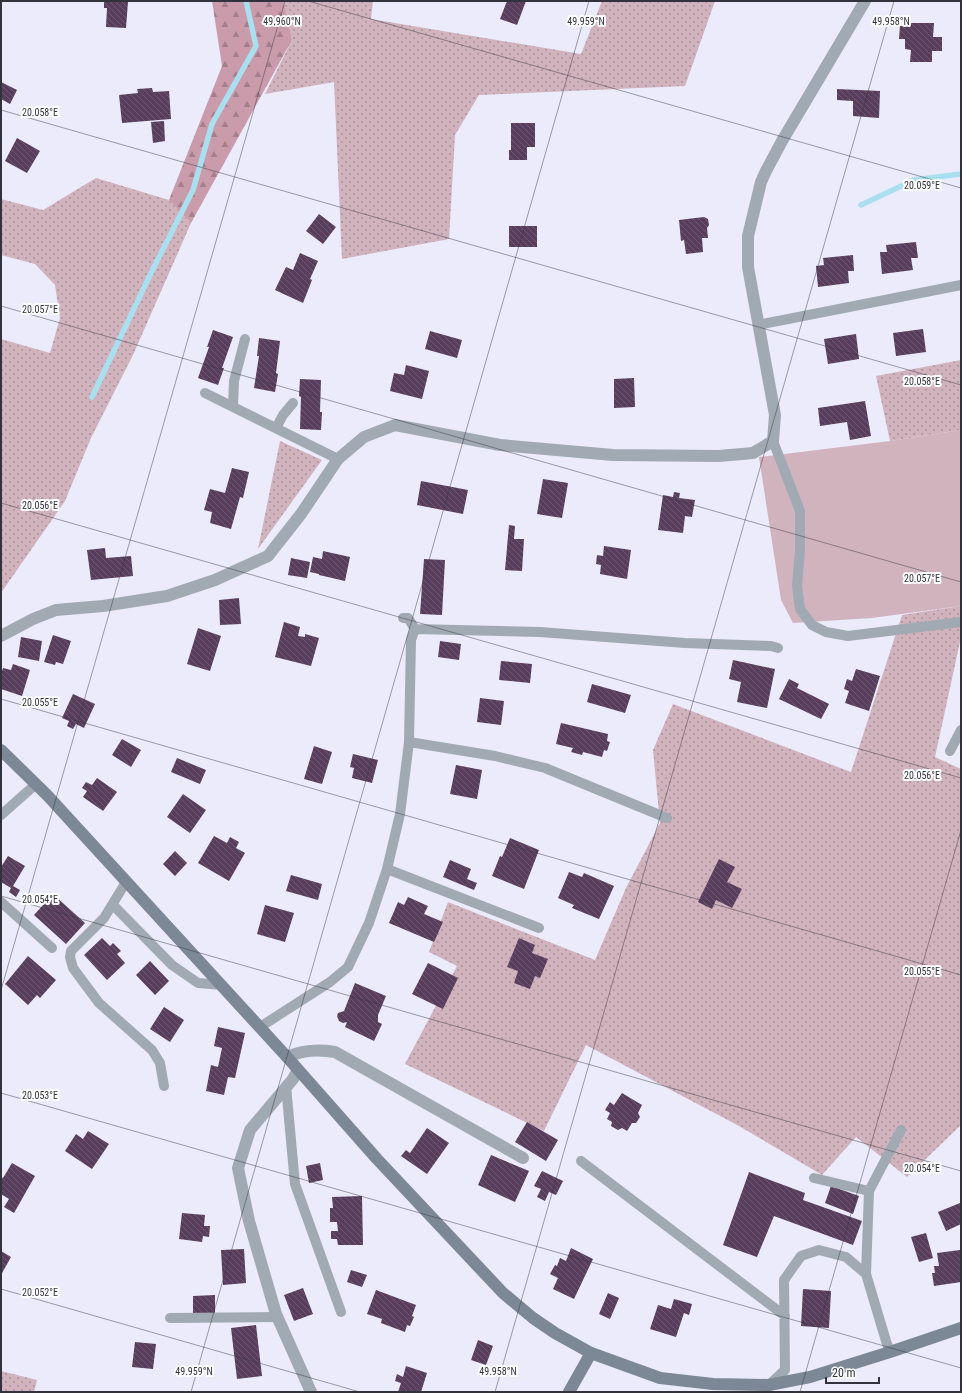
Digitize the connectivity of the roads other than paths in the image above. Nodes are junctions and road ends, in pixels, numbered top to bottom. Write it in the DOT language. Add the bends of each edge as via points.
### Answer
graph roads {
  1 [pos="865,1"];
  2 [pos="961,285"];
  3 [pos="758,325"];
  4 [pos="245,339"];
  5 [pos="205,393"];
  6 [pos="293,403"];
  7 [pos="233,406"];
  8 [pos="276,428"];
  9 [pos="773,441"];
  10 [pos="338,459"];
  11 [pos="403,618"];
  12 [pos="961,622"];
  13 [pos="415,629"];
  14 [pos="1,636"];
  15 [pos="778,648"];
  16 [pos="961,730"];
  17 [pos="409,742"];
  18 [pos="1,750"];
  19 [pos="950,750"];
  20 [pos="36,784"];
  21 [pos="1,815"];
  22 [pos="667,818"];
  23 [pos="387,869"];
  24 [pos="126,882"];
  25 [pos="1,902"];
  26 [pos="113,905"];
  27 [pos="539,928"];
  28 [pos="52,948"];
  29 [pos="222,985"];
  30 [pos="260,1027"];
  31 [pos="287,1057"];
  32 [pos="298,1070"];
  33 [pos="164,1086"];
  34 [pos="286,1086"];
  35 [pos="901,1130"];
  36 [pos="522,1158"];
  37 [pos="581,1161"];
  38 [pos="814,1178"];
  39 [pos="870,1191"];
  40 [pos="866,1274"];
  41 [pos="341,1312"];
  42 [pos="277,1316"];
  43 [pos="785,1316"];
  44 [pos="170,1318"];
  45 [pos="961,1328"];
  46 [pos="890,1352"];
  47 [pos="591,1353"];
  48 [pos="769,1385"];
  49 [pos="311,1392"];
  50 [pos="569,1392"];
  1 -- 3 [label="street" via="782,141 761,182 748,236 748,267"];
  2 -- 3 [label="lane"];
  3 -- 9 [label="street" via="775,415"];
  4 -- 7 [label="lane" via="234,381"];
  5 -- 7 [label="lane"];
  6 -- 8 [label="lane"];
  7 -- 8 [label="lane"];
  8 -- 10 [label="lane"];
  9 -- 10 [label="street" via="753,453 719,456 614,455 500,445 395,425 364,437"];
  9 -- 12 [label="lane" via="800,511 797,586 800,609 812,625 826,632 848,636"];
  10 -- 14 [label="street" via="301,514 268,556 215,580 167,596 56,610"];
  11 -- 13 [label="lane" via="408,618"];
  13 -- 15 [label="lane" via="540,632"];
  13 -- 17 [label="lane" via="411,640"];
  16 -- 19 [label="lane"];
  17 -- 22 [label="lane" via="495,756 545,768"];
  17 -- 23 [label="lane" via="400,814"];
  18 -- 20 [label="main road"];
  20 -- 21 [label="lane"];
  20 -- 24 [label="main road"];
  23 -- 27 [label="lane"];
  23 -- 30 [label="lane" via="369,923 348,968"];
  24 -- 26 [label="lane"];
  24 -- 29 [label="main road"];
  25 -- 28 [label="lane"];
  26 -- 29 [label="lane" via="172,965 198,983"];
  26 -- 33 [label="lane" via="104,918 71,951 73,968 99,1003 152,1050 160,1063"];
  29 -- 30 [label="main road"];
  30 -- 31 [label="main road"];
  31 -- 32 [label="main road"];
  31 -- 36 [label="street" via="312,1050 335,1052"];
  32 -- 34 [label="street"];
  32 -- 47 [label="main road" via="377,1159 503,1293 555,1333"];
  34 -- 41 [label="lane" via="295,1184"];
  34 -- 42 [label="street" via="250,1130 238,1168 249,1221"];
  35 -- 39 [label="lane"];
  37 -- 43 [label="lane"];
  38 -- 39 [label="lane"];
  39 -- 40 [label="lane"];
  40 -- 43 [label="lane" via="846,1256 819,1250 801,1256 784,1280"];
  40 -- 46 [label="lane"];
  42 -- 44 [label="lane"];
  42 -- 49 [label="street"];
  43 -- 48 [label="lane" via="785,1370"];
  45 -- 46 [label="main road"];
  46 -- 48 [label="main road" via="810,1376"];
  47 -- 48 [label="main road" via="660,1378 713,1384"];
  47 -- 50 [label="main road"];
}
